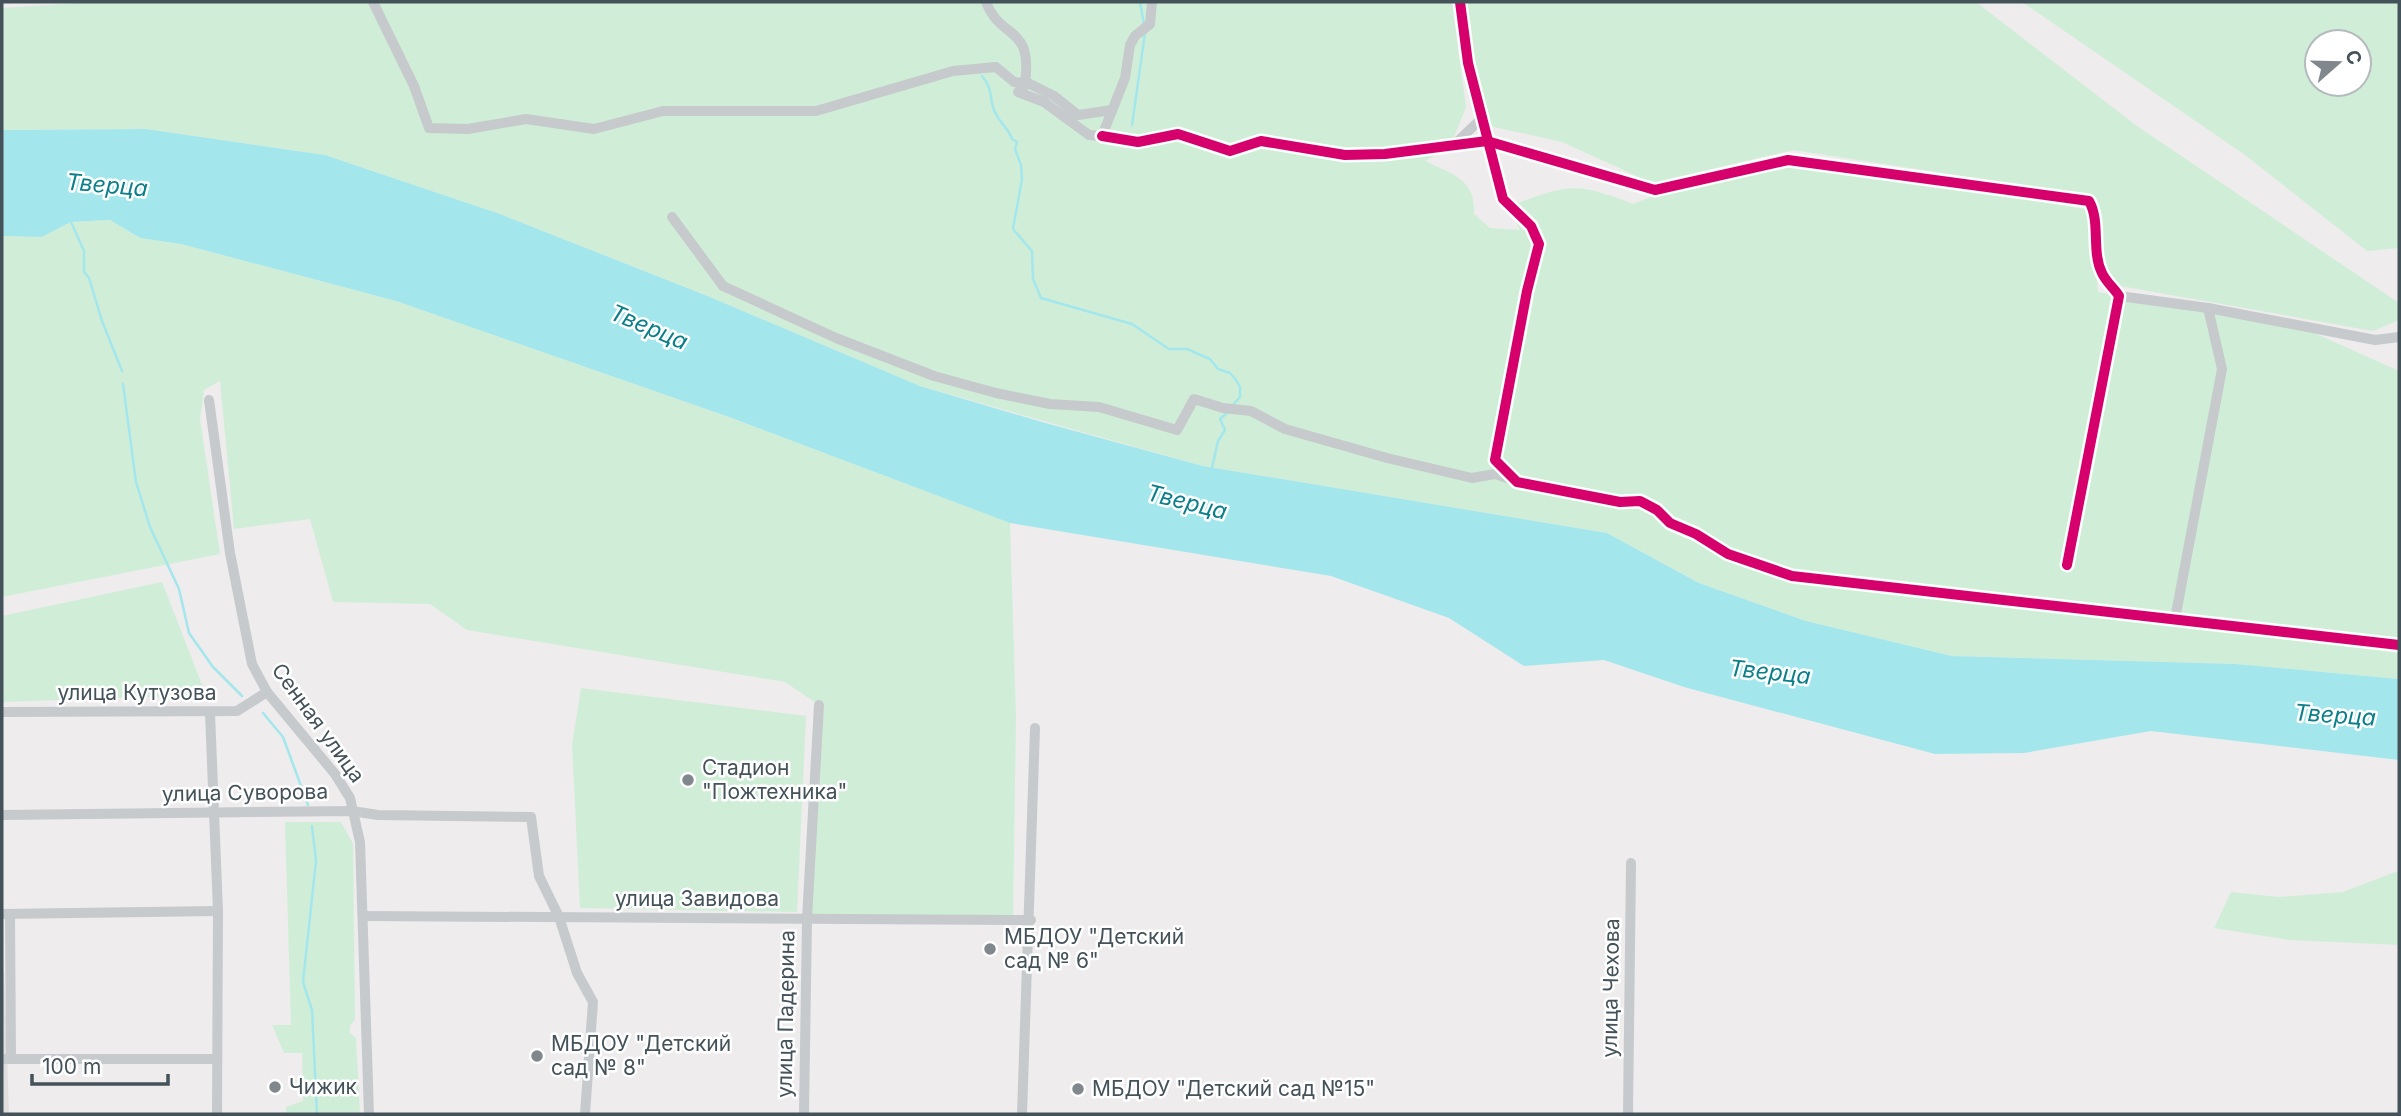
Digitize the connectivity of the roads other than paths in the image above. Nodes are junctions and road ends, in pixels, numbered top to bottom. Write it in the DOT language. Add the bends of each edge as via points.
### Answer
graph roads {
  1 [pos="373,2"];
  2 [pos="986,2"];
  3 [pos="1152,2"];
  4 [pos="1460,2"];
  5 [pos="1025,83"];
  6 [pos="1112,110"];
  7 [pos="1481,119"];
  8 [pos="1102,135"];
  9 [pos="1487,141"];
  10 [pos="1455,144"];
  11 [pos="672,217"];
  12 [pos="2119,296"];
  13 [pos="2207,308"];
  14 [pos="2399,337"];
  15 [pos="209,400"];
  16 [pos="1517,482"];
  17 [pos="2067,565"];
  18 [pos="2175,619"];
  19 [pos="2399,645"];
  20 [pos="267,692"];
  21 [pos="819,705"];
  22 [pos="2,712"];
  23 [pos="209,713"];
  24 [pos="1035,728"];
  25 [pos="352,811"];
  26 [pos="216,814"];
  27 [pos="2,815"];
  28 [pos="1631,863"];
  29 [pos="218,911"];
  30 [pos="6,914"];
  31 [pos="363,916"];
  32 [pos="559,917"];
  33 [pos="807,919"];
  34 [pos="1031,920"];
  35 [pos="6,1058"];
  36 [pos="216,1059"];
  37 [pos="217,1114"];
  38 [pos="369,1114"];
  39 [pos="585,1114"];
  40 [pos="804,1114"];
  41 [pos="1022,1114"];
  42 [pos="1629,1114"];
  1 -- 5 [label="street" via="429,128 468,129 526,119 594,129 663,111 816,111 953,71 996,67 1014,82"];
  2 -- 5 [label="street" via="989,12 1016,36 1029,56"];
  3 -- 6 [label="street" via="1150,24 1130,45 1125,78"];
  4 -- 7 [label="street"];
  5 -- 6 [label="street" via="1054,96 1078,115"];
  5 -- 8 [label="street" via="1018,92 1044,102 1089,135"];
  6 -- 8 [label="street"];
  7 -- 9 [label="street"];
  7 -- 10 [label="street"];
  8 -- 10 [label="street" via="1138,142 1178,134 1230,151 1261,141 1345,155"];
  9 -- 10 [label="street"];
  9 -- 12 [label="street" via="1655,190 1788,160 2089,201 2095,214 2102,275"];
  9 -- 16 [label="street" via="1503,199 1531,226 1539,244 1495,460"];
  11 -- 16 [label="street" via="723,286 934,376 1050,404 1099,407 1177,430 1194,399 1251,411 1285,429 1387,458 1472,478 1495,474"];
  12 -- 13 [label="street"];
  12 -- 17 [label="street"];
  13 -- 14 [label="street" via="2375,340"];
  13 -- 18 [label="street" via="2222,369"];
  15 -- 20 [label="street, Сенная улица" via="247,650"];
  16 -- 18 [label="street" via="1620,502 1640,501 1728,554 1791,576"];
  18 -- 19 [label="street"];
  20 -- 23 [label="street, улица Кутузова" via="237,711"];
  20 -- 25 [label="street, Сенная улица" via="335,774 350,798"];
  21 -- 33 [label="street, улица Падерина"];
  22 -- 23 [label="street, улица Кутузова"];
  23 -- 26 [label="street"];
  24 -- 34 [label="street"];
  25 -- 26 [label="street, улица Суворова"];
  25 -- 31 [label="street, Сенная улица" via="360,842"];
  25 -- 32 [label="street, улица Суворова" via="531,817 539,876"];
  26 -- 27 [label="street, улица Суворова"];
  26 -- 29 [label="street"];
  28 -- 42 [label="street, улица Чехова"];
  29 -- 30 [label="street"];
  29 -- 36 [label="street"];
  30 -- 35 [label="street"];
  31 -- 32 [label="street, улица Завидова"];
  31 -- 38 [label="street, Сенная улица"];
  32 -- 33 [label="street, улица Завидова"];
  32 -- 39 [label="street" via="577,972 593,1002"];
  33 -- 34 [label="street, улица Завидова"];
  33 -- 40 [label="street, улица Падерина"];
  34 -- 41 [label="street"];
  35 -- 36 [label="street"];
  36 -- 37 [label="street"];
}
